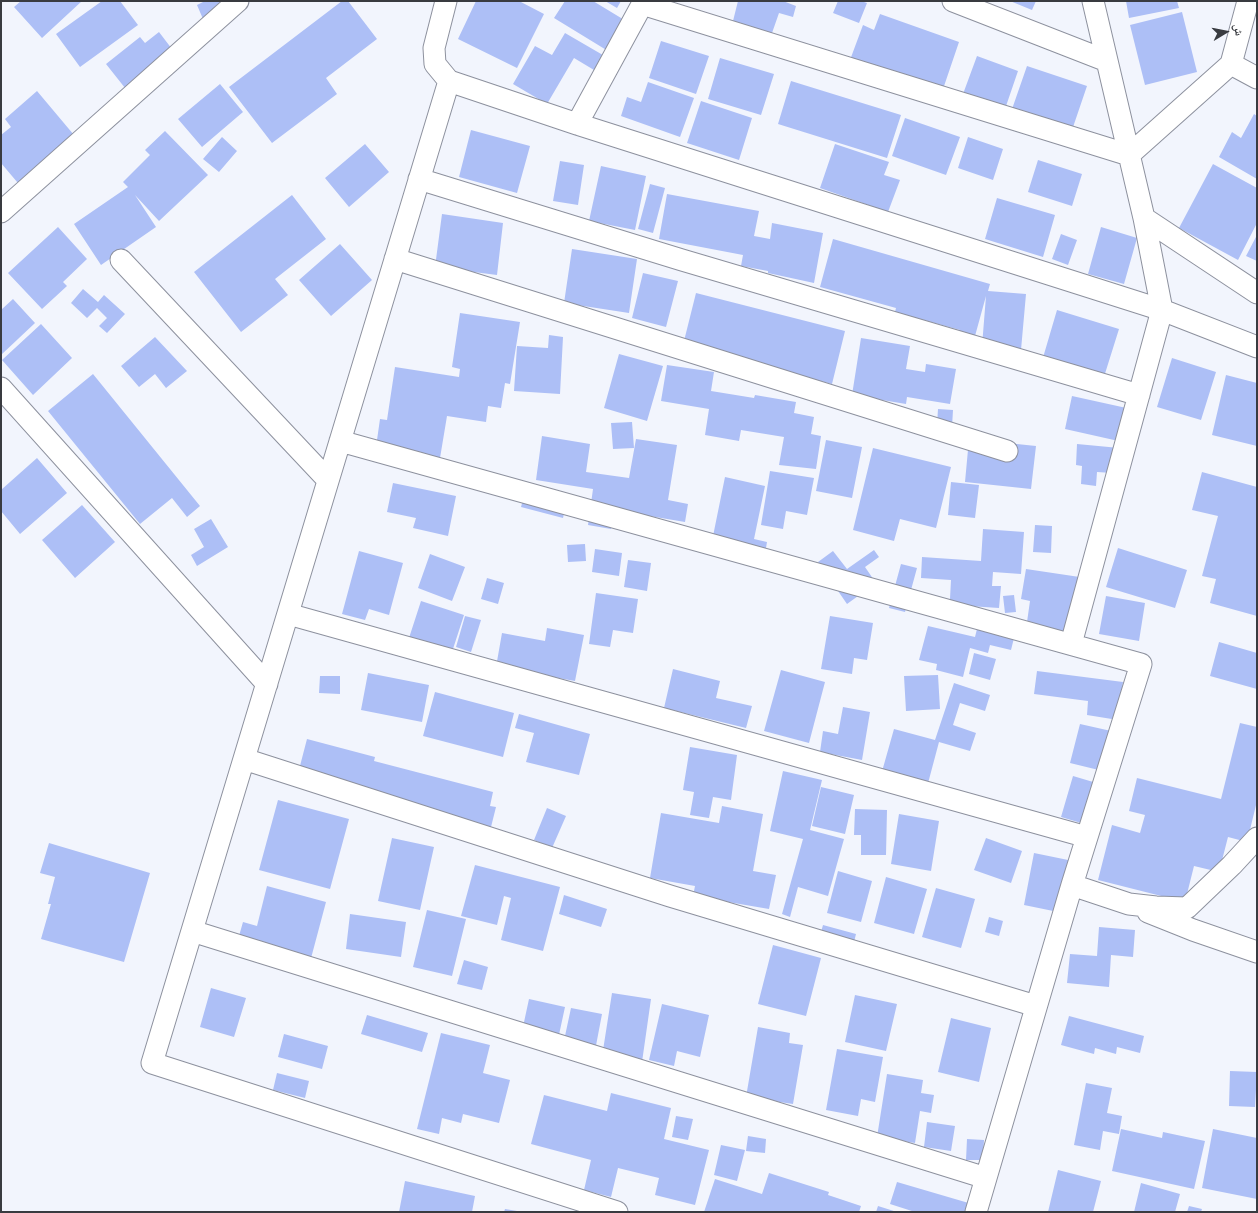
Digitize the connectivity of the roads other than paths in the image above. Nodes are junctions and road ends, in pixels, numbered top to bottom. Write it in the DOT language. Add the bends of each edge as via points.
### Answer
graph roads {
  1 [pos="238,1"];
  2 [pos="446,1"];
  3 [pos="954,1"];
  4 [pos="1092,1"];
  5 [pos="1248,1"];
  6 [pos="643,2"];
  7 [pos="1107,61"];
  8 [pos="1231,64"];
  9 [pos="1257,78"];
  10 [pos="449,81"];
  11 [pos="577,124"];
  12 [pos="1129,155"];
  13 [pos="419,179"];
  14 [pos="1,212"];
  15 [pos="1144,218"];
  16 [pos="395,259"];
  17 [pos="121,260"];
  18 [pos="1257,293"];
  19 [pos="1162,310"];
  20 [pos="1257,347"];
  21 [pos="1,388"];
  22 [pos="1139,395"];
  23 [pos="340,442"];
  24 [pos="1007,452"];
  25 [pos="328,480"];
  26 [pos="288,614"];
  27 [pos="1071,644"];
  28 [pos="267,684"];
  29 [pos="244,759"];
  30 [pos="1087,837"];
  31 [pos="1257,838"];
  32 [pos="1072,885"];
  33 [pos="1129,904"];
  34 [pos="192,931"];
  35 [pos="1257,952"];
  36 [pos="1036,1006"];
  37 [pos="986,1178"];
  38 [pos="617,1212"];
  39 [pos="976,1212"];
  1 -- 14 [label="street"];
  2 -- 10 [label="street" via="434,48 435,64"];
  3 -- 7 [label="street"];
  4 -- 7 [label="street"];
  5 -- 8 [label="street"];
  6 -- 11 [label="street"];
  6 -- 12 [label="street"];
  7 -- 12 [label="street"];
  8 -- 9 [label="street"];
  8 -- 12 [label="street"];
  10 -- 11 [label="street"];
  10 -- 13 [label="street"];
  11 -- 19 [label="street"];
  12 -- 15 [label="street"];
  13 -- 16 [label="street"];
  13 -- 22 [label="street"];
  15 -- 18 [label="street"];
  15 -- 19 [label="street"];
  16 -- 23 [label="street"];
  16 -- 24 [label="street"];
  17 -- 25 [label="street"];
  19 -- 20 [label="street"];
  19 -- 22 [label="street"];
  21 -- 28 [label="street"];
  22 -- 27 [label="street"];
  23 -- 25 [label="street"];
  23 -- 27 [label="street"];
  25 -- 26 [label="street"];
  26 -- 28 [label="street"];
  26 -- 30 [label="street"];
  27 -- 30 [label="street" via="1141,664"];
  28 -- 29 [label="street"];
  29 -- 34 [label="street"];
  29 -- 36 [label="street" via="670,896"];
  30 -- 32 [label="street"];
  31 -- 33 [label="street" via="1187,908"];
  32 -- 33 [label="street"];
  32 -- 36 [label="street"];
  33 -- 35 [label="street" via="1192,930"];
  34 -- 37 [label="street"];
  34 -- 38 [label="street" via="152,1063"];
  36 -- 37 [label="street"];
  37 -- 39 [label="street"];
}
